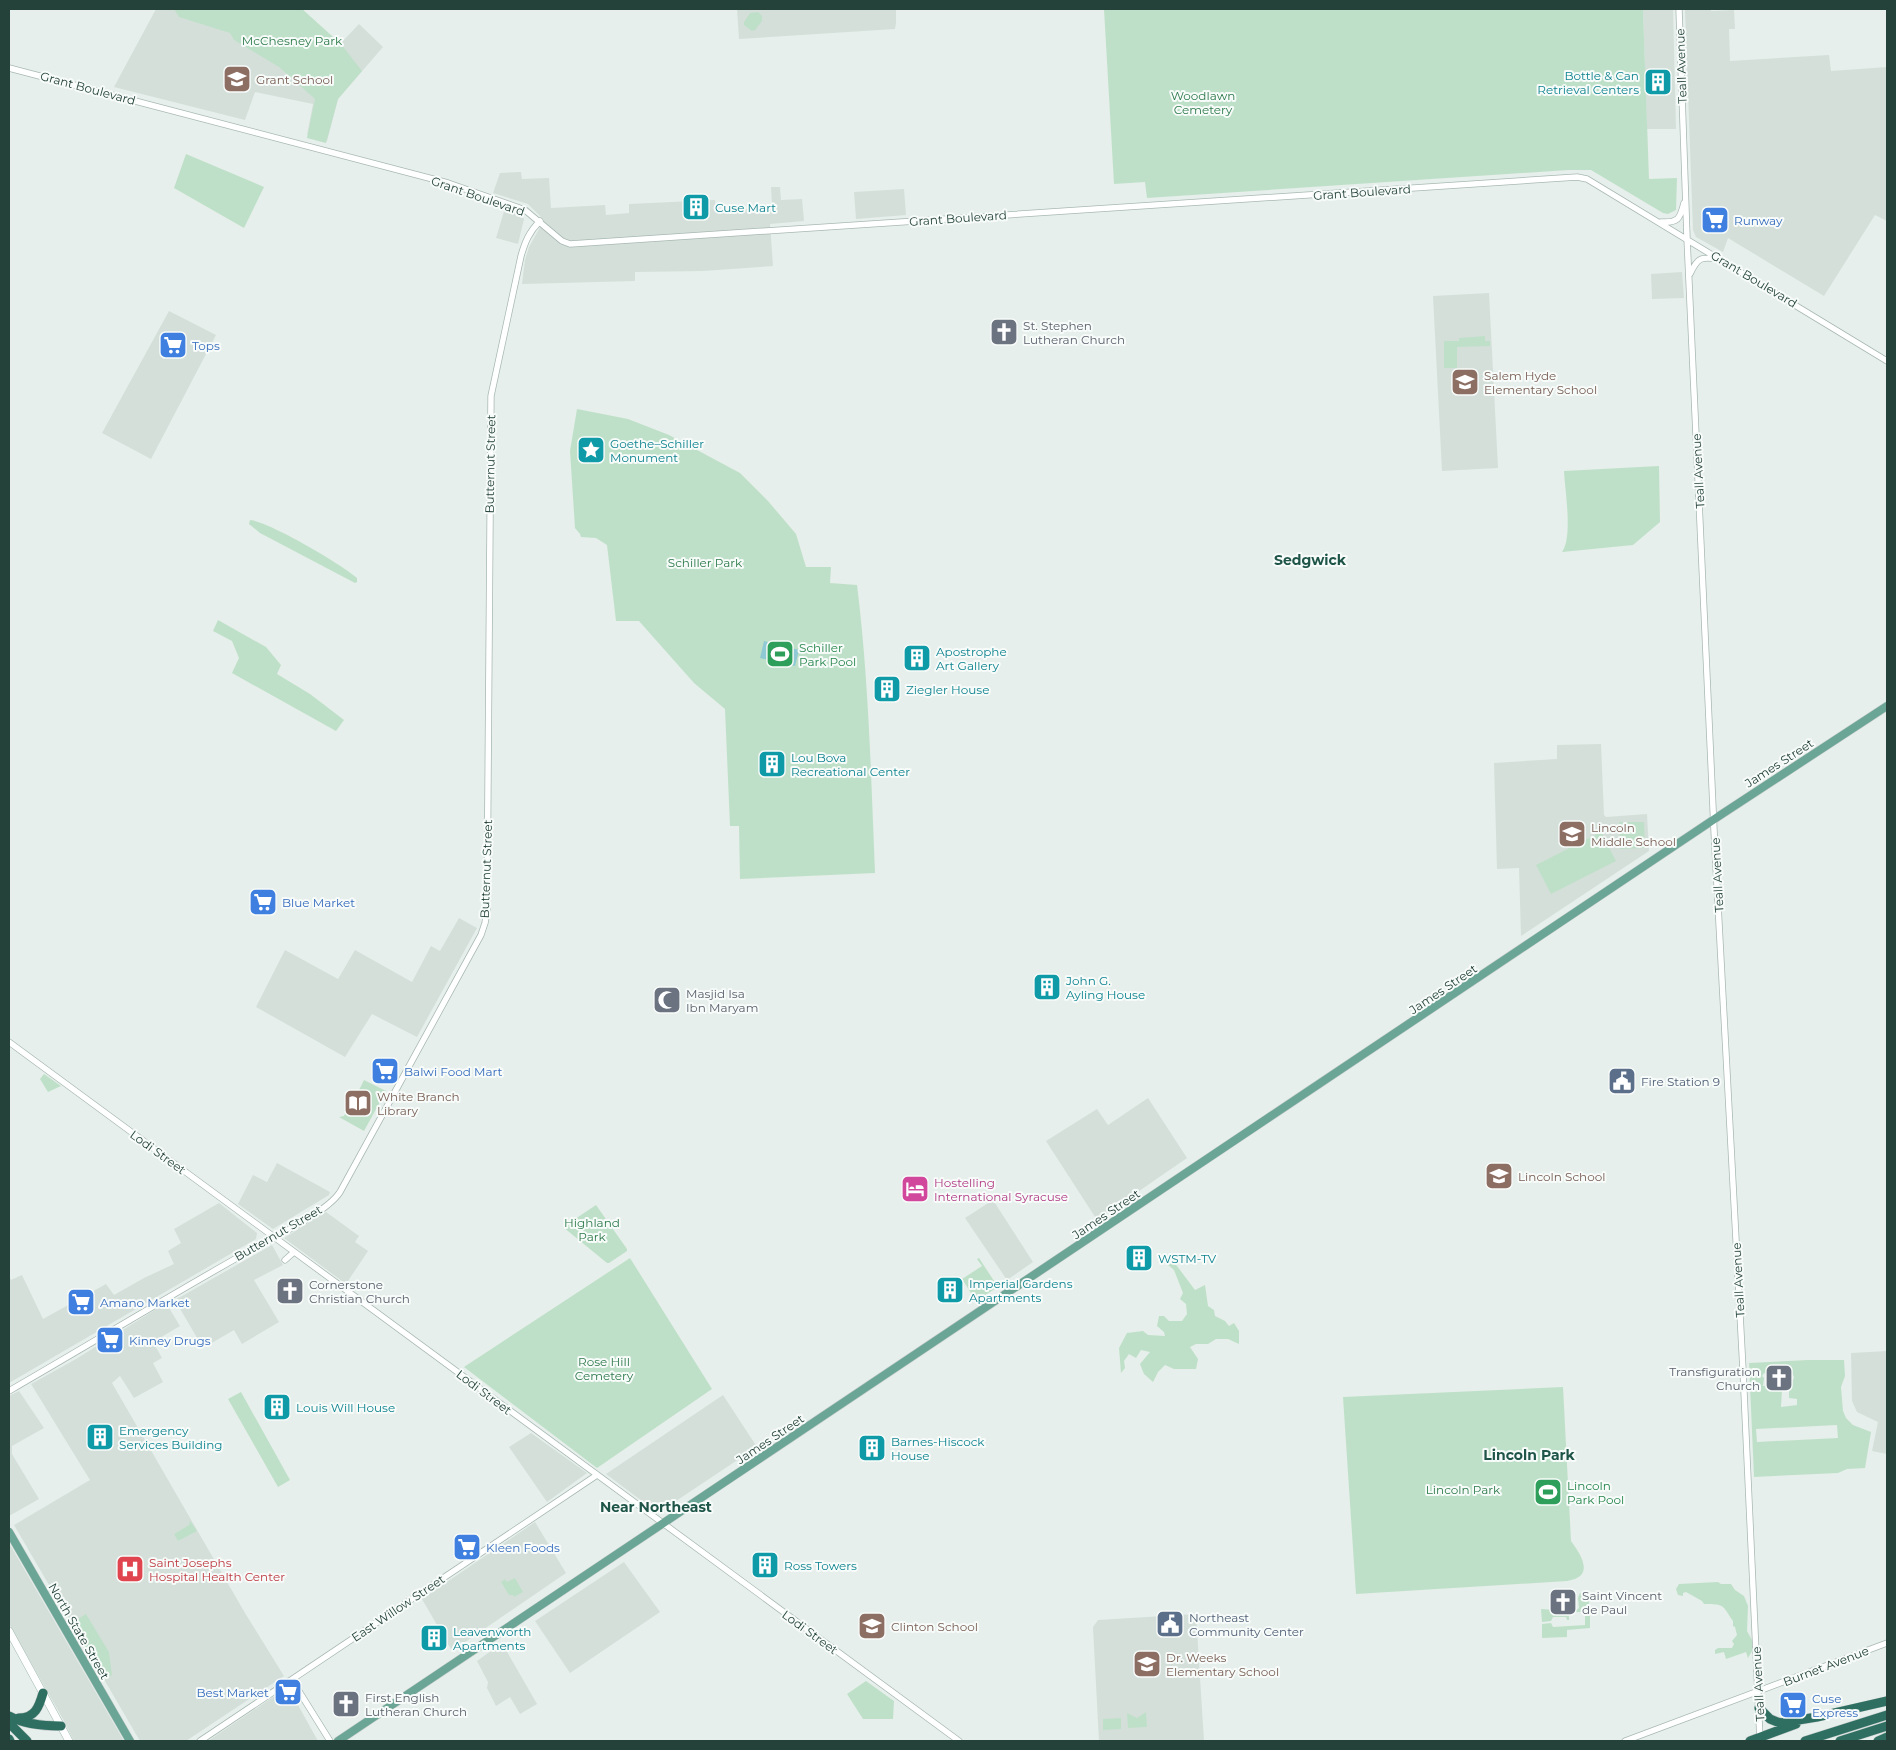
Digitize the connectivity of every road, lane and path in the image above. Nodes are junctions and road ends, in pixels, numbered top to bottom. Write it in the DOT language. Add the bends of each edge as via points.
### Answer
graph roads {
  1 [pos="1679,9"];
  2 [pos="9,68"];
  3 [pos="1686,196"];
  4 [pos="540,221"];
  5 [pos="1660,222"];
  6 [pos="1687,238"];
  7 [pos="1722,260"];
  8 [pos="1689,276"];
  9 [pos="1887,361"];
  10 [pos="1887,706"];
  11 [pos="1714,820"];
  12 [pos="9,1042"];
  13 [pos="274,1237"];
  14 [pos="294,1252"];
  15 [pos="285,1260"];
  16 [pos="9,1391"];
  17 [pos="597,1475"];
  18 [pos="663,1524"];
  19 [pos="9,1532"];
  20 [pos="9,1632"];
  21 [pos="1887,1643"];
  22 [pos="292,1680"];
  23 [pos="1758,1691"];
  24 [pos="43,1693"];
  25 [pos="1887,1701"];
  26 [pos="1759,1708"];
  27 [pos="1887,1715"];
  28 [pos="1817,1717"];
  29 [pos="10,1719"];
  30 [pos="61,1726"];
  31 [pos="1887,1726"];
  32 [pos="1887,1737"];
  33 [pos="1760,1740"];
  34 [pos="27,1741"];
  35 [pos="69,1741"];
  36 [pos="130,1741"];
  37 [pos="200,1741"];
  38 [pos="330,1741"];
  39 [pos="338,1741"];
  40 [pos="959,1741"];
  41 [pos="1625,1741"];
  42 [pos="1750,1741"];
  43 [pos="1805,1741"];
  44 [pos="1840,1741"];
  45 [pos="1878,1741"];
  1 -- 3 [label="street, Teall Avenue"];
  2 -- 4 [label="street, Grant Boulevard" via="448,183 520,207"];
  3 -- 5 [label="street" via="1682,214 1677,220"];
  3 -- 6 [label="street, Teall Avenue"];
  4 -- 5 [label="street, Grant Boulevard" via="562,241 578,243 1577,177 1592,181"];
  4 -- 13 [label="street, Butternut Street" via="531,230 523,247 491,396 485,922 481,935 336,1197 302,1222"];
  5 -- 6 [label="street, Grant Boulevard"];
  6 -- 7 [label="street, Grant Boulevard"];
  6 -- 8 [label="street, Teall Avenue"];
  7 -- 8 [label="street" via="1700,259"];
  7 -- 9 [label="street, Grant Boulevard"];
  8 -- 11 [label="street, Teall Avenue"];
  10 -- 11 [label="main road, James Street"];
  11 -- 18 [label="main road, James Street"];
  11 -- 23 [label="street, Teall Avenue"];
  12 -- 13 [label="street, Lodi Street"];
  13 -- 14 [label="street, Lodi Street"];
  13 -- 16 [label="street, Butternut Street"];
  14 -- 15 [label="street"];
  14 -- 17 [label="street, Lodi Street"];
  17 -- 18 [label="street, Lodi Street"];
  17 -- 22 [label="street, East Willow Street"];
  18 -- 39 [label="main road, James Street"];
  18 -- 40 [label="street, Lodi Street"];
  19 -- 36 [label="main road, North State Street"];
  20 -- 24 [label="main road"];
  21 -- 23 [label="street, Burnet Avenue"];
  22 -- 37 [label="street, East Willow Street"];
  22 -- 38 [label="street"];
  23 -- 26 [label="street, Teall Avenue"];
  23 -- 41 [label="street, Burnet Avenue"];
  24 -- 29 [label="highway" via="34,1714"];
  24 -- 30 [label="main road"];
  25 -- 28 [label="highway"];
  26 -- 28 [label="highway" via="1770,1719 1780,1723"];
  26 -- 33 [label="street, Teall Avenue"];
  27 -- 43 [label="highway"];
  28 -- 33 [label="highway"];
  29 -- 30 [label="highway"];
  29 -- 34 [label="highway"];
  30 -- 35 [label="main road"];
  31 -- 44 [label="highway"];
  32 -- 45 [label="highway"];
  33 -- 42 [label="highway"];
}
